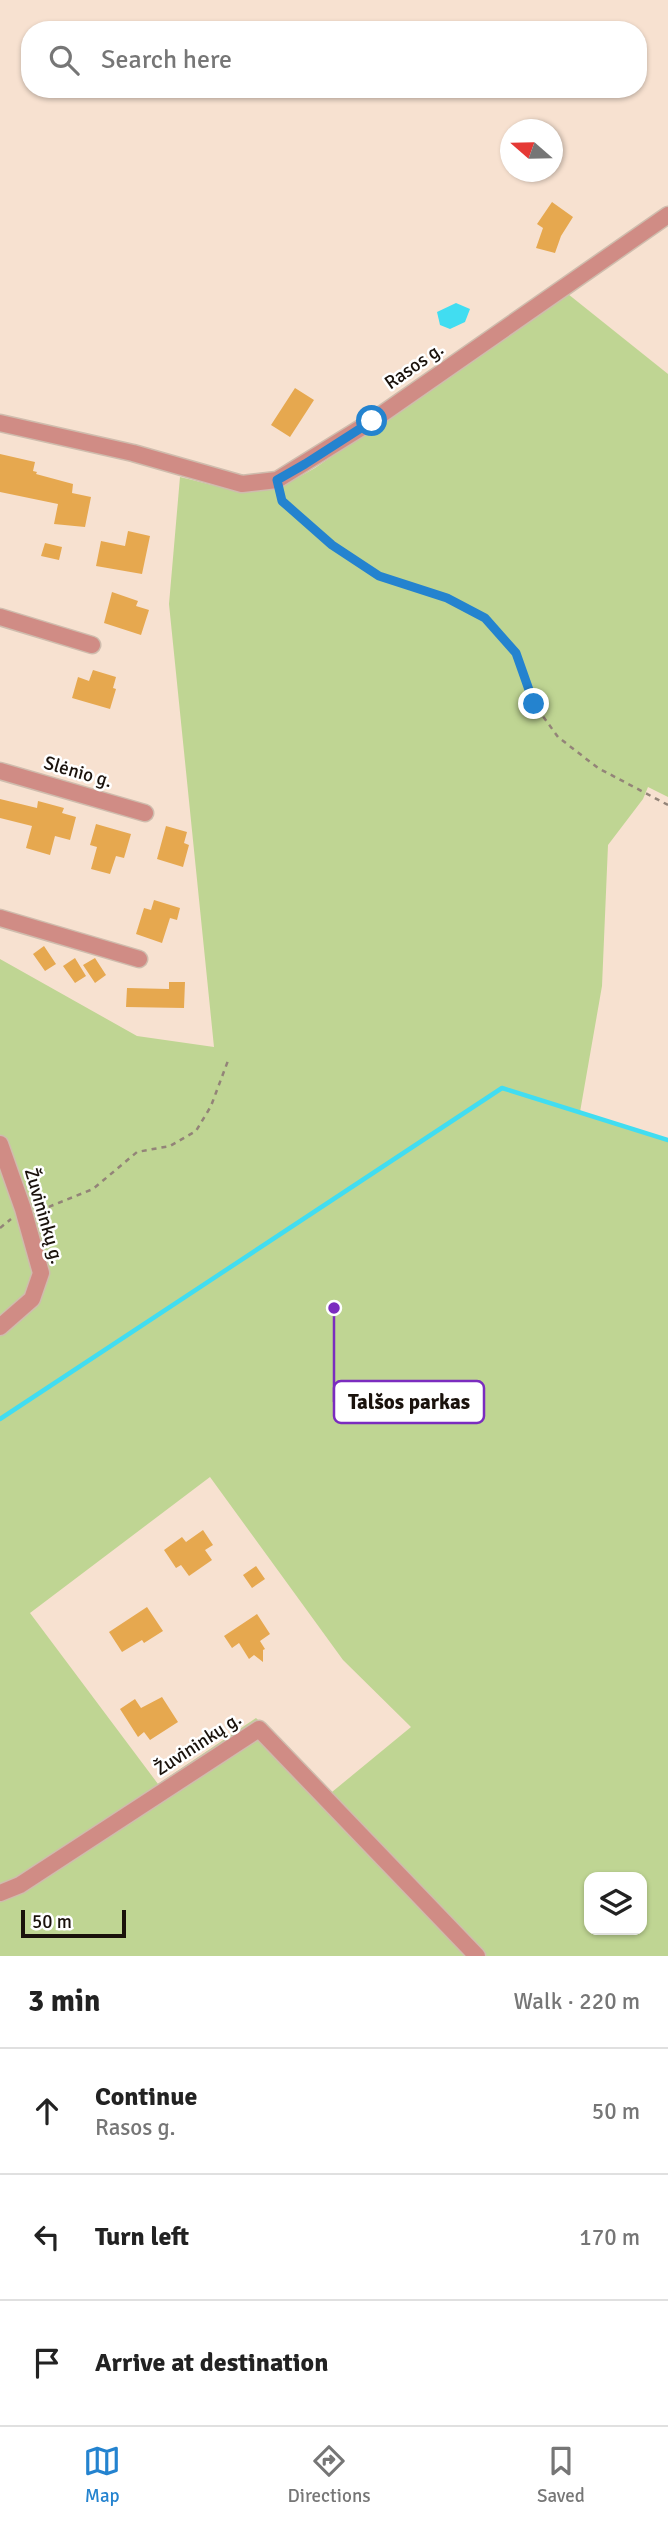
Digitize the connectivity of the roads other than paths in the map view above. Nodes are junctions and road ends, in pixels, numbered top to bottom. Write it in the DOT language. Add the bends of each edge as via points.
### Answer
graph roads {
  1 [pos="668,215"];
  2 [pos="0,423"];
  3 [pos="0,617"];
  4 [pos="92,645"];
  5 [pos="0,771"];
  6 [pos="145,813"];
  7 [pos="0,918"];
  8 [pos="139,959"];
  9 [pos="0,1144"];
  10 [pos="0,1327"];
  11 [pos="0,1894"];
  12 [pos="477,1956"];
  1 -- 2 [label="street, Rasos g." via="372,421 277,480 242,484"];
  3 -- 4 [label="street"];
  5 -- 6 [label="street, Slėnio g."];
  7 -- 8 [label="street"];
  9 -- 10 [label="street, Žuvininkų g." via="41,1273 32,1299"];
  11 -- 12 [label="street, Žuvininkų g." via="259,1729"];
}
